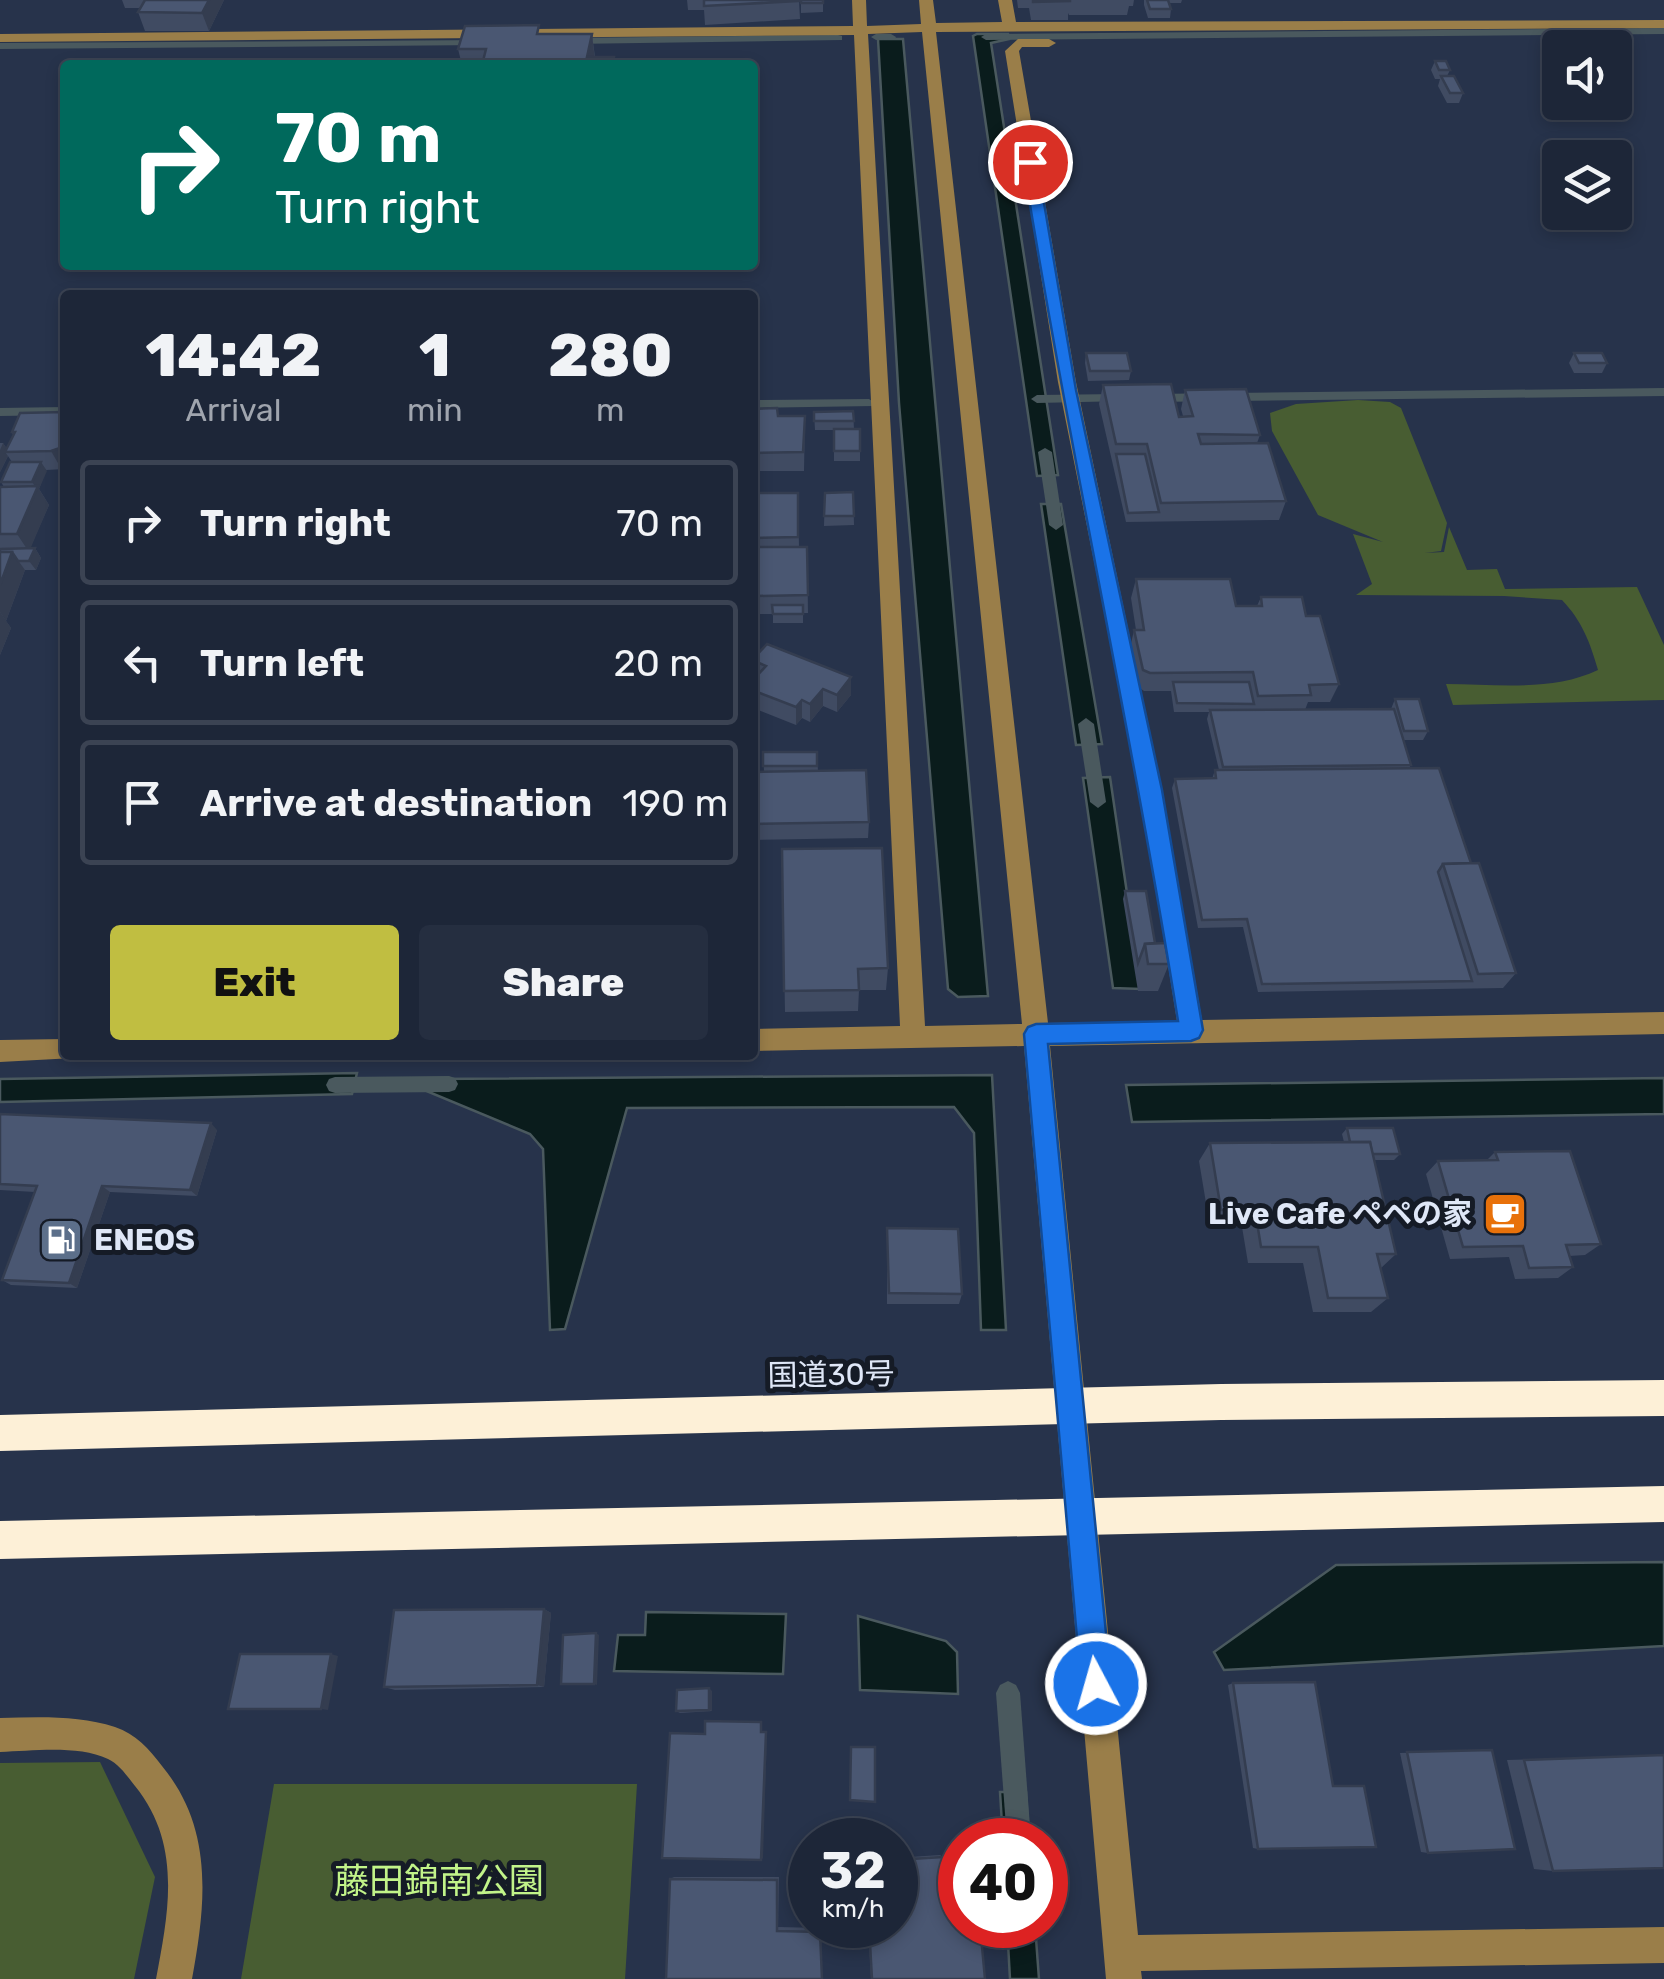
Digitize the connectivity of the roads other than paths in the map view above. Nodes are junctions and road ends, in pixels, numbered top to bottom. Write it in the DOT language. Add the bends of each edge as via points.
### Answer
graph roads {
  1 [pos="859,0"];
  2 [pos="926,0"];
  3 [pos="1005,0"];
  4 [pos="1664,24"];
  5 [pos="929,28"];
  6 [pos="865,34"];
  7 [pos="1016,34"];
  8 [pos="0,38"];
  9 [pos="1664,38"];
  10 [pos="571,41"];
  11 [pos="657,50"];
  12 [pos="692,50"];
  13 [pos="0,54"];
  14 [pos="1664,1024"];
  15 [pos="1191,1030"];
  16 [pos="1036,1034"];
  17 [pos="913,1036"];
  18 [pos="758,1040"];
  19 [pos="60,1050"];
  20 [pos="0,1051"];
  21 [pos="1664,1398"];
  22 [pos="1069,1407"];
  23 [pos="0,1433"];
  24 [pos="1664,1504"];
  25 [pos="1080,1519"];
  26 [pos="0,1540"];
  27 [pos="0,1735"];
  28 [pos="1664,1946"];
  29 [pos="1123,1966"];
  30 [pos="174,1979"];
  1 -- 6 [label="street"];
  2 -- 5 [label="street"];
  3 -- 7 [label="street"];
  4 -- 7 [label="street"];
  5 -- 6 [label="street"];
  5 -- 7 [label="street" via="989,26"];
  5 -- 16 [label="street"];
  6 -- 10 [label="street"];
  6 -- 12 [label="street"];
  6 -- 17 [label="street"];
  7 -- 9 [label="street"];
  7 -- 15 [label="street" via="1012,51 1070,398 1151,790"];
  8 -- 10 [label="street"];
  10 -- 11 [label="street"];
  10 -- 13 [label="street"];
  14 -- 15 [label="street"];
  15 -- 16 [label="street"];
  16 -- 17 [label="street"];
  16 -- 22 [label="street"];
  17 -- 18 [label="street"];
  19 -- 20 [label="street"];
  21 -- 22 [label="highway, 国道30号"];
  22 -- 23 [label="highway, 国道30号"];
  22 -- 25 [label="street"];
  24 -- 25 [label="highway"];
  25 -- 26 [label="highway"];
  25 -- 29 [label="street"];
  27 -- 30 [label="street" via="72,1735 120,1746 164,1790 186,1846 185,1920"];
  28 -- 29 [label="street"];
}
